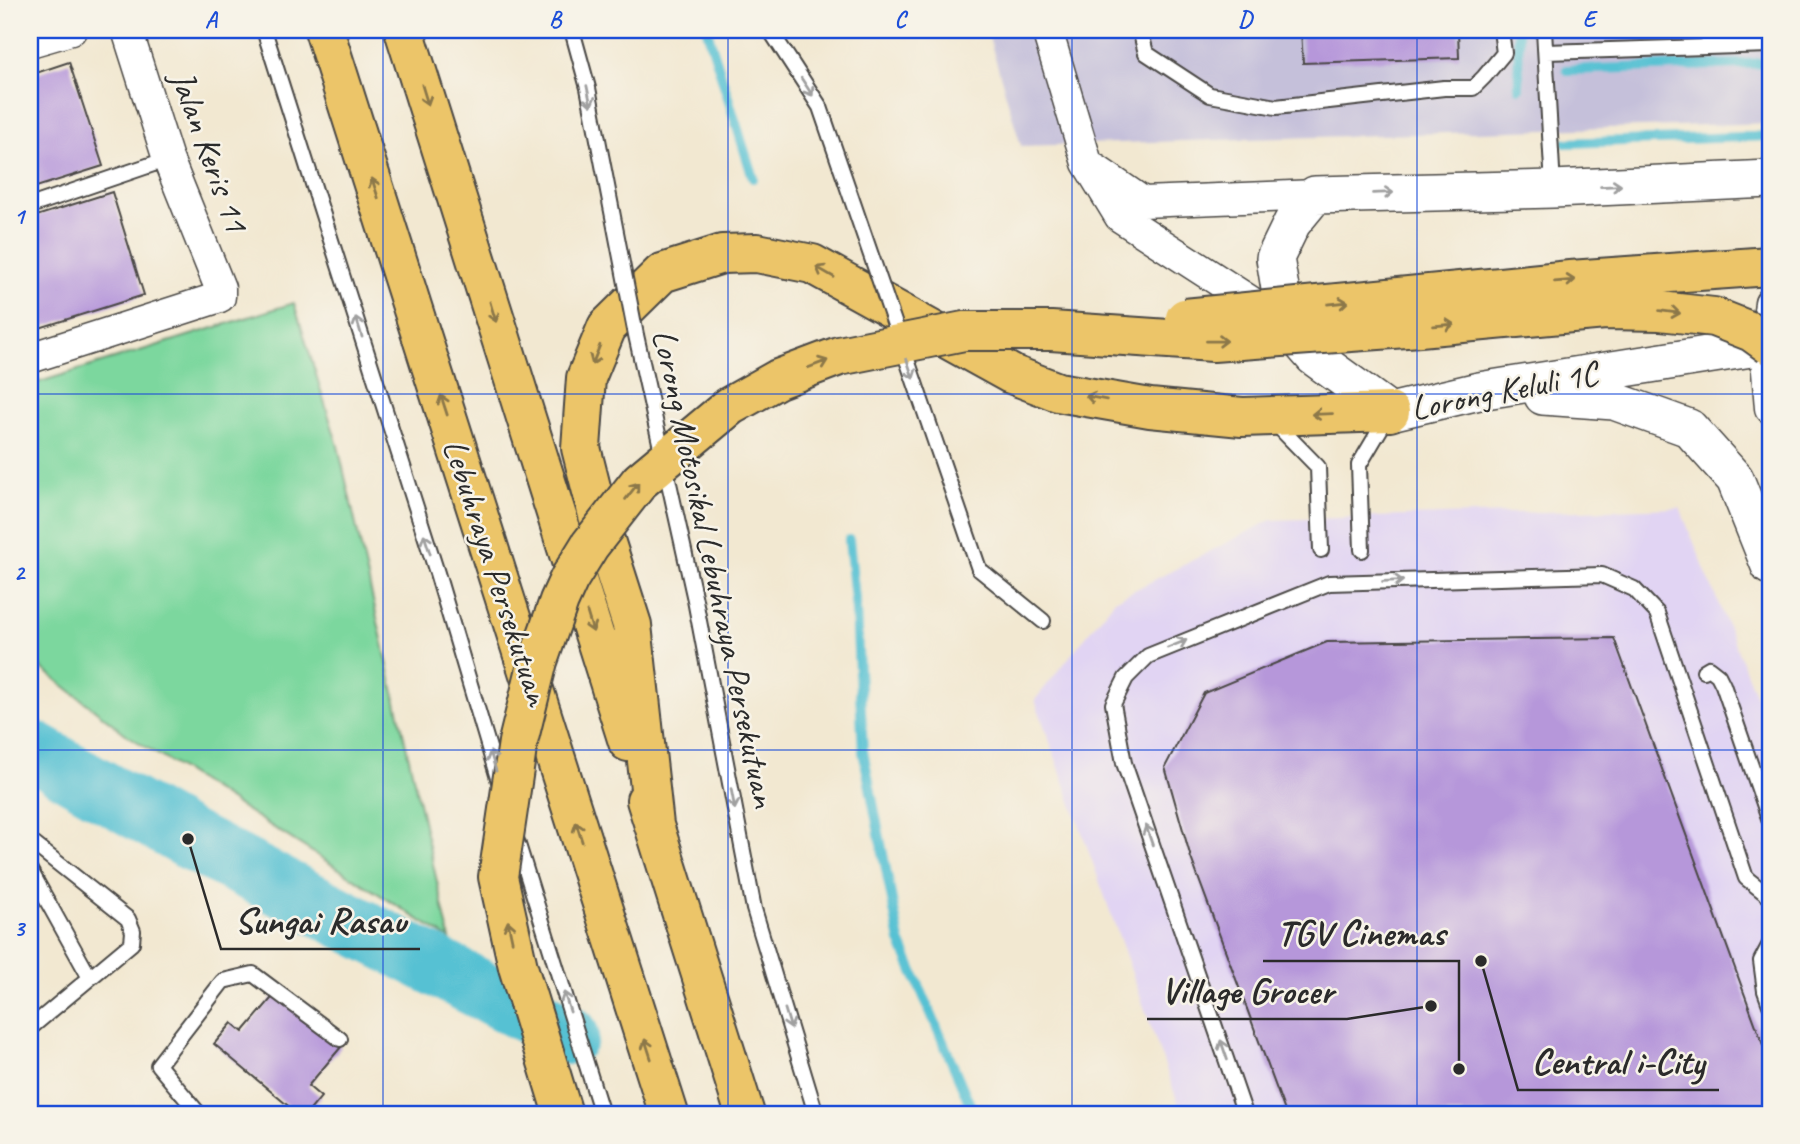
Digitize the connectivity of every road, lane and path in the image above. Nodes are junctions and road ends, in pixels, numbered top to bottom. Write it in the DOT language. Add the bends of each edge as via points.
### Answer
graph roads {
  1 [pos="71,30"];
  2 [pos="127,30"];
  3 [pos="264,30"];
  4 [pos="324,30"];
  5 [pos="404,30"];
  6 [pos="572,30"];
  7 [pos="770,30"];
  8 [pos="1047,30"];
  9 [pos="1140,30"];
  10 [pos="1501,30"];
  11 [pos="1544,30"];
  12 [pos="30,42"];
  13 [pos="1770,45"];
  14 [pos="1545,52"];
  15 [pos="168,159"];
  16 [pos="1087,163"];
  17 [pos="1770,179"];
  18 [pos="1553,189"];
  19 [pos="1315,195"];
  20 [pos="30,206"];
  21 [pos="1770,266"];
  22 [pos="1770,303"];
  23 [pos="1286,325"];
  24 [pos="1051,331"];
  25 [pos="1768,345"];
  26 [pos="30,358"];
  27 [pos="1479,391"];
  28 [pos="1770,408"];
  29 [pos="1391,412"];
  30 [pos="1269,416"];
  31 [pos="1321,550"];
  32 [pos="1362,550"];
  33 [pos="1770,566"];
  34 [pos="1043,621"];
  35 [pos="1704,671"];
  36 [pos="1770,821"];
  37 [pos="654,825"];
  38 [pos="30,841"];
  39 [pos="30,870"];
  40 [pos="1770,897"];
  41 [pos="1770,944"];
  42 [pos="90,978"];
  43 [pos="1770,1005"];
  44 [pos="32,1020"];
  45 [pos="340,1039"];
  46 [pos="199,1114"];
  47 [pos="563,1114"];
  48 [pos="602,1114"];
  49 [pos="669,1114"];
  50 [pos="746,1114"];
  51 [pos="816,1114"];
  52 [pos="1245,1114"];
  1 -- 12 [label="street"];
  2 -- 15 [label="street, Jalan Keris 11"];
  48 -- 3 [label="lane, one-way" via="437,573"];
  49 -- 4 [label="highway, Lebuhraya Persekutuan, one-way"];
  5 -- 37 [label="highway, Lebuhraya Persekutuan, one-way"];
  6 -- 51 [label="lane, Lorong Motosikal Lebuhraya Persekutuan, one-way, bridge" via="695,600 754,909"];
  7 -- 34 [label="lane, one-way, bridge" via="820,107 979,569"];
  8 -- 16 [label="street"];
  9 -- 10 [label="lane" via="1146,53 1210,95 1276,107 1473,88 1504,53"];
  11 -- 14 [label="lane"];
  13 -- 14 [label="lane"];
  14 -- 18 [label="lane"];
  15 -- 20 [label="lane"];
  15 -- 26 [label="street, Jalan Keris 11" via="220,297"];
  16 -- 19 [label="street" via="1143,202"];
  16 -- 23 [label="street" via="1119,217"];
  18 -- 17 [label="street, one-way"];
  19 -- 18 [label="street, one-way"];
  19 -- 23 [label="street" via="1292,223 1275,258"];
  24 -- 21 [label="highway, one-way, bridge" via="1570,280"];
  22 -- 25 [label="street"];
  23 -- 29 [label="street, Lorong Keluli 1C" via="1314,357"];
  24 -- 25 [label="highway, one-way, bridge" via="1213,342 1619,310 1714,317 1752,332"];
  47 -- 24 [label="highway, one-way, bridge" via="518,967 498,877 518,742 538,661 559,601 590,545 640,481 730,406 778,379 839,356 964,331"];
  25 -- 27 [label="street, Lorong Keluli 1C"];
  25 -- 28 [label="street"];
  27 -- 29 [label="street, Lorong Keluli 1C"];
  27 -- 33 [label="street" via="1614,401 1689,428 1735,479"];
  29 -- 30 [label="highway, one-way"];
  29 -- 32 [label="lane" via="1359,465"];
  30 -- 31 [label="lane" via="1318,467"];
  30 -- 37 [label="highway, one-way" via="1150,408 1058,392 1011,374 812,264 757,253 722,254 662,273 607,327 586,378 581,448 632,625"];
  35 -- 36 [label="lane" via="1709,668 1723,685"];
  37 -- 50 [label="highway, Lebuhraya Persekutuan"];
  38 -- 42 [label="lane" via="128,919 132,943"];
  39 -- 42 [label="lane"];
  52 -- 40 [label="lane, one-way" via="1124,763 1114,704 1126,678 1147,656 1329,583 1602,576 1634,589 1657,612 1746,878"];
  41 -- 43 [label="lane" via="1761,961"];
  42 -- 44 [label="lane"];
  45 -- 46 [label="lane" via="253,974 223,981 158,1065"];
}
